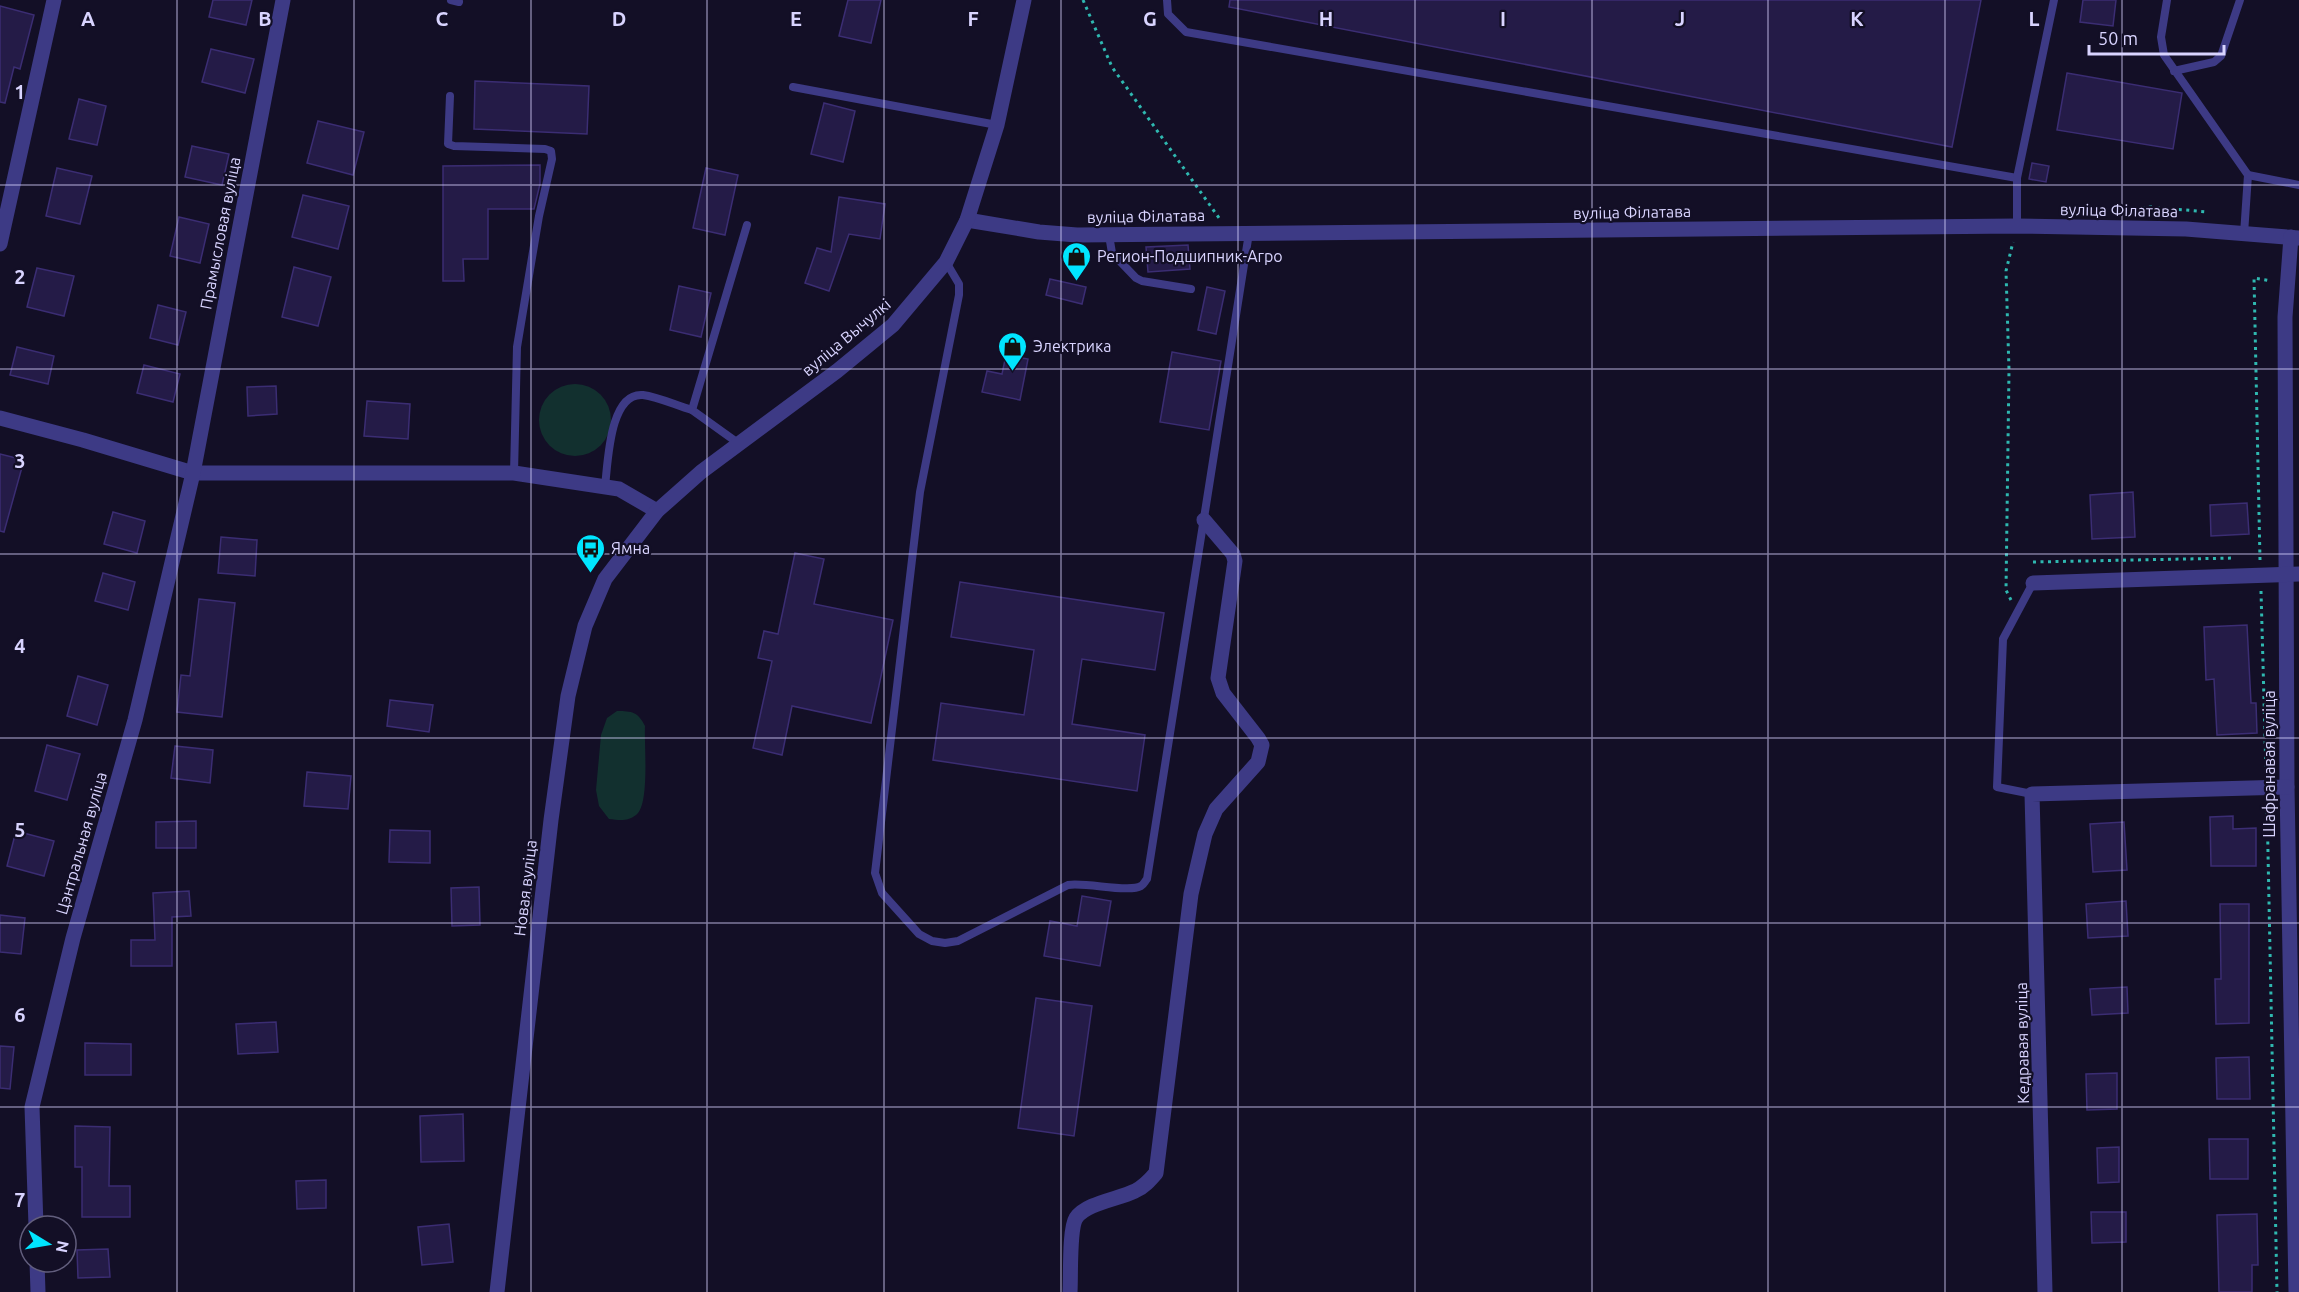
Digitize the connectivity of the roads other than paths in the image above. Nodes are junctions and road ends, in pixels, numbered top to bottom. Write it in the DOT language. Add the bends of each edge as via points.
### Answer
graph roads {
  1 [pos="54,0"];
  2 [pos="283,0"];
  3 [pos="1024,0"];
  4 [pos="1167,0"];
  5 [pos="2054,0"];
  6 [pos="2167,0"];
  7 [pos="2240,0"];
  8 [pos="2174,71"];
  9 [pos="793,87"];
  10 [pos="450,96"];
  11 [pos="997,125"];
  12 [pos="2247,175"];
  13 [pos="2017,178"];
  14 [pos="2299,185"];
  15 [pos="967,220"];
  16 [pos="747,225"];
  17 [pos="2017,226"];
  18 [pos="1249,233"];
  19 [pos="2244,234"];
  20 [pos="1109,235"];
  21 [pos="2295,237"];
  22 [pos="0,244"];
  23 [pos="946,262"];
  24 [pos="1191,289"];
  25 [pos="692,410"];
  26 [pos="0,418"];
  27 [pos="738,443"];
  28 [pos="193,473"];
  29 [pos="514,473"];
  30 [pos="605,486"];
  31 [pos="657,511"];
  32 [pos="1204,520"];
  33 [pos="2293,574"];
  34 [pos="2033,583"];
  35 [pos="2287,787"];
  36 [pos="2032,794"];
  37 [pos="36,1214"];
  38 [pos="37,1274"];
  39 [pos="38,1292"];
  40 [pos="497,1292"];
  41 [pos="1070,1292"];
  42 [pos="2045,1292"];
  43 [pos="2296,1292"];
  1 -- 22 [label="street"];
  2 -- 28 [label="street, Прамысловая вуліца"];
  3 -- 11 [label="street, вуліца Вычулкі"];
  4 -- 13 [label="lane" via="1168,14 1186,32"];
  5 -- 13 [label="lane"];
  6 -- 8 [label="lane" via="2161,37 2164,55"];
  7 -- 8 [label="lane" via="2221,56 2214,62"];
  8 -- 12 [label="lane"];
  9 -- 11 [label="lane"];
  10 -- 29 [label="lane" via="448,144 551,151 517,347"];
  11 -- 15 [label="street, вуліца Вычулкі"];
  12 -- 14 [label="lane"];
  12 -- 19 [label="lane"];
  13 -- 17 [label="lane"];
  15 -- 20 [label="street, вуліца Філатава" via="1039,232"];
  15 -- 23 [label="street, вуліца Вычулкі"];
  16 -- 25 [label="lane"];
  17 -- 18 [label="street, вуліца Філатава"];
  17 -- 19 [label="street, вуліца Філатава" via="2148,227"];
  18 -- 20 [label="street, вуліца Філатава"];
  18 -- 32 [label="lane"];
  19 -- 21 [label="street, вуліца Філатава"];
  20 -- 24 [label="lane" via="1112,253 1136,278"];
  21 -- 33 [label="street, Шафранавая вуліца" via="2284,317 2287,556"];
  23 -- 27 [label="street, вуліца Вычулкі" via="893,325"];
  23 -- 32 [label="lane" via="959,284 959,295 920,492 875,873 882,893 919,934 932,941 958,941 1068,885 1133,889 1147,879"];
  25 -- 27 [label="lane"];
  25 -- 30 [label="lane" via="642,395 632,397 615,420"];
  26 -- 28 [label="street"];
  27 -- 31 [label="street, вуліца Вычулкі"];
  28 -- 29 [label="street"];
  28 -- 37 [label="street, Цэнтральная вуліца" via="135,720 73,938 32,1107"];
  29 -- 30 [label="street"];
  30 -- 31 [label="street" via="619,489"];
  31 -- 40 [label="street, Новая вуліца" via="605,579 585,626 568,696"];
  32 -- 41 [label="street" via="1235,561 1218,678 1223,693 1262,745 1261,754 1251,772 1216,809 1205,834 1191,894 1156,1173 1136,1191 1084,1209 1076,1219"];
  33 -- 34 [label="street"];
  33 -- 35 [label="street, Шафранавая вуліца"];
  34 -- 36 [label="lane" via="2003,639 1997,787"];
  35 -- 36 [label="street"];
  35 -- 43 [label="street, Шафранавая вуліца"];
  36 -- 42 [label="street, Кедравая вуліца"];
  38 -- 39 [label="street"];
}
